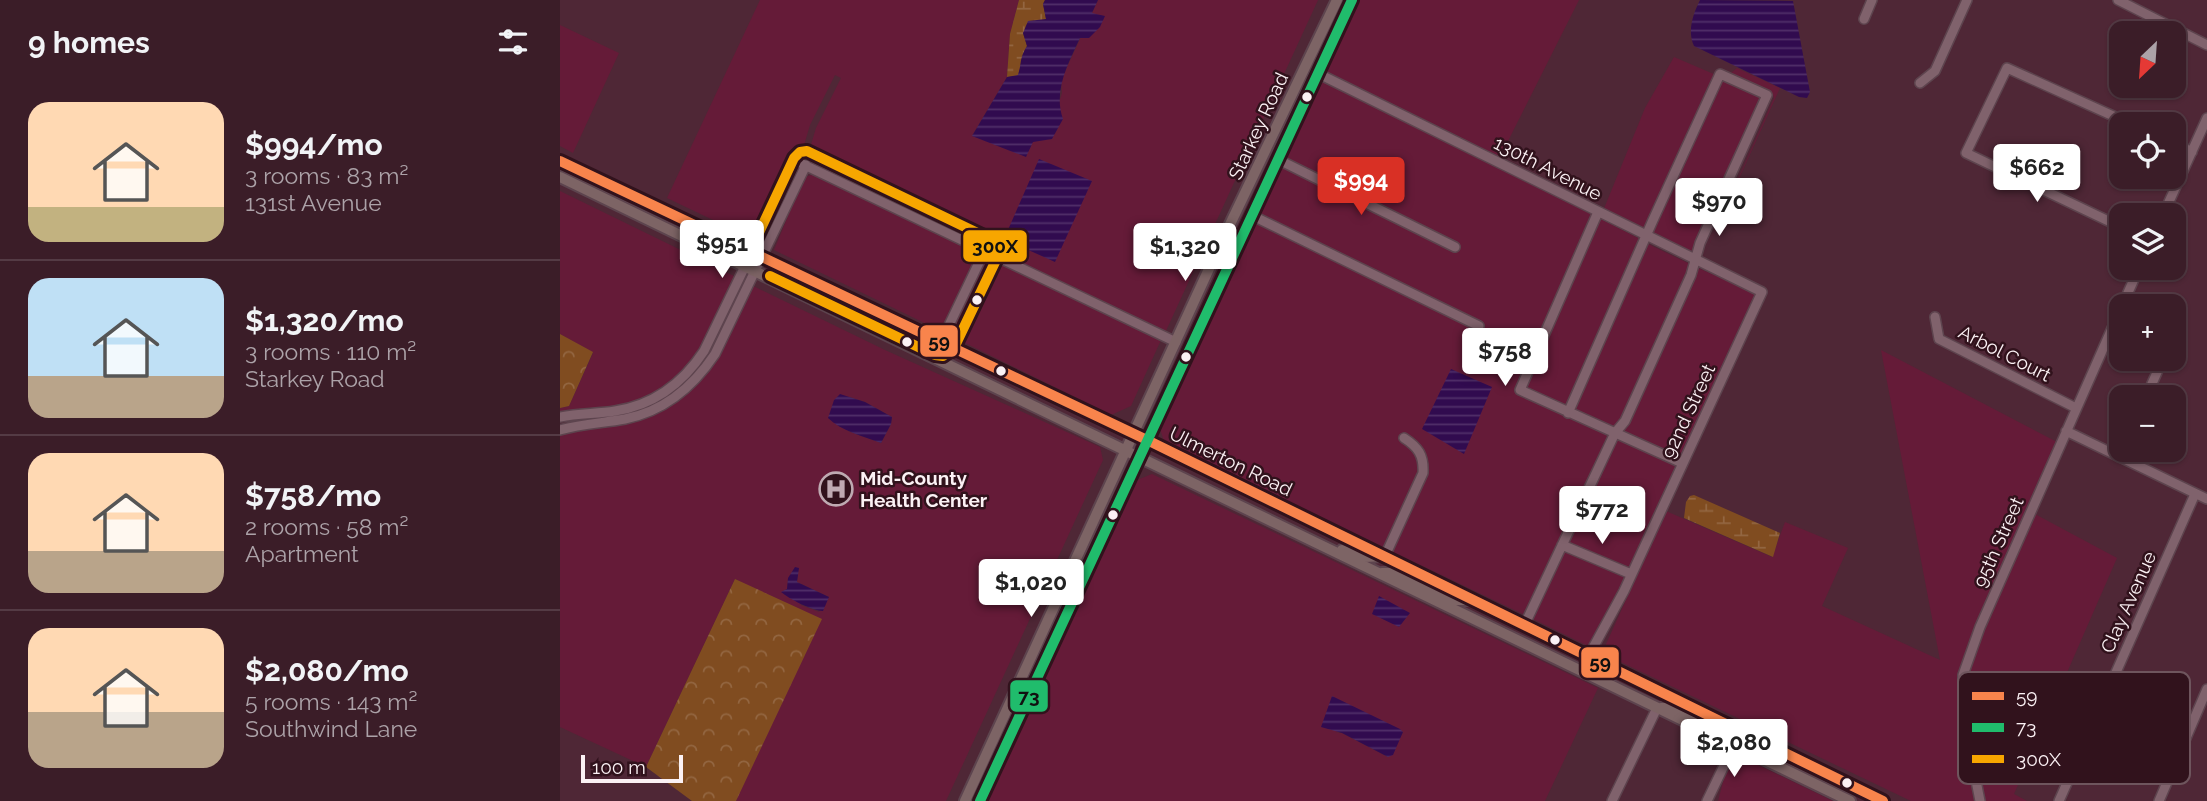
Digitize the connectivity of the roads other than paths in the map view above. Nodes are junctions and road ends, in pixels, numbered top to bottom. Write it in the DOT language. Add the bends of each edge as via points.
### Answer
graph roads {
  1 [pos="1336,0"];
  2 [pos="1352,0"];
  3 [pos="1872,0"];
  4 [pos="1967,0"];
  5 [pos="2118,0"];
  6 [pos="1330,15"];
  7 [pos="1864,19"];
  8 [pos="2207,45"];
  9 [pos="1319,74"];
  10 [pos="1299,81"];
  11 [pos="1920,83"];
  12 [pos="2109,114"];
  13 [pos="2207,118"];
  14 [pos="2186,149"];
  15 [pos="2192,152"];
  16 [pos="1279,160"];
  17 [pos="560,161"];
  18 [pos="560,177"];
  19 [pos="2169,203"];
  20 [pos="1598,212"];
  21 [pos="1253,216"];
  22 [pos="2109,221"];
  23 [pos="1647,235"];
  24 [pos="1221,244"];
  25 [pos="1455,247"];
  26 [pos="984,252"];
  27 [pos="758,256"];
  28 [pos="1694,258"];
  29 [pos="751,269"];
  30 [pos="1227,271"];
  31 [pos="1762,292"];
  32 [pos="1935,317"];
  33 [pos="1479,326"];
  34 [pos="2109,334"];
  35 [pos="942,342"];
  36 [pos="1176,342"];
  37 [pos="2076,408"];
  38 [pos="1568,413"];
  39 [pos="560,417"];
  40 [pos="560,430"];
  41 [pos="2066,430"];
  42 [pos="1133,433"];
  43 [pos="1615,433"];
  44 [pos="1404,438"];
  45 [pos="1147,440"];
  46 [pos="2109,448"];
  47 [pos="1126,450"];
  48 [pos="1139,457"];
  49 [pos="2138,462"];
  50 [pos="1682,463"];
  51 [pos="2196,494"];
  52 [pos="2207,499"];
  53 [pos="1562,545"];
  54 [pos="1336,552"];
  55 [pos="1385,556"];
  56 [pos="1379,573"];
  57 [pos="1631,574"];
  58 [pos="1472,600"];
  59 [pos="1524,625"];
  60 [pos="1493,629"];
  61 [pos="1588,657"];
  62 [pos="1965,672"];
  63 [pos="2117,672"];
  64 [pos="2207,689"];
  65 [pos="1657,708"];
  66 [pos="2190,729"];
  67 [pos="1734,745"];
  68 [pos="1770,746"];
  69 [pos="2067,784"];
  70 [pos="2166,784"];
  71 [pos="965,801"];
  72 [pos="980,801"];
  73 [pos="1612,801"];
  74 [pos="1707,801"];
  75 [pos="1850,801"];
  76 [pos="1883,801"];
  77 [pos="2059,801"];
  78 [pos="2159,801"];
  1 -- 6 [label="main road, Starkey Road"];
  2 -- 9 [label="main road, Starkey Road"];
  3 -- 7 [label="street"];
  4 -- 11 [label="street" via="1935,71"];
  5 -- 8 [label="street"];
  6 -- 9 [label="main road" via="1316,55"];
  6 -- 10 [label="main road, Starkey Road"];
  9 -- 10 [label="main road"];
  9 -- 16 [label="main road, Starkey Road"];
  9 -- 20 [label="street, 130th Avenue"];
  10 -- 24 [label="main road, Starkey Road"];
  12 -- 22 [label="street" via="2007,68 1966,153"];
  13 -- 15 [label="street"];
  14 -- 15 [label="street"];
  15 -- 19 [label="street"];
  16 -- 21 [label="main road, Starkey Road"];
  16 -- 25 [label="street"];
  17 -- 27 [label="main road, Ulmerton Road"];
  18 -- 29 [label="main road, Ulmerton Road"];
  20 -- 23 [label="street, 130th Avenue"];
  20 -- 38 [label="street" via="1520,390"];
  21 -- 30 [label="main road, Starkey Road"];
  21 -- 33 [label="street"];
  23 -- 28 [label="street, 130th Avenue"];
  23 -- 28 [label="street" via="1720,74 1767,95"];
  23 -- 38 [label="street"];
  24 -- 30 [label="main road"];
  24 -- 36 [label="main road, Starkey Road"];
  26 -- 27 [label="street" via="801,163"];
  26 -- 35 [label="street"];
  26 -- 36 [label="street"];
  27 -- 29 [label="street"];
  27 -- 35 [label="main road, Ulmerton Road"];
  28 -- 31 [label="street, 130th Avenue"];
  28 -- 43 [label="street" via="1691,275 1625,421"];
  29 -- 39 [label="street" via="704,351 673,387 629,408"];
  29 -- 40 [label="street" via="715,354 695,382 661,407 637,416"];
  29 -- 47 [label="main road, Ulmerton Road"];
  30 -- 45 [label="main road, Starkey Road"];
  31 -- 50 [label="street, 92nd Street"];
  32 -- 37 [label="street, Arbol Court" via="1938,339"];
  34 -- 37 [label="street, 95th Street"];
  35 -- 42 [label="main road, Ulmerton Road"];
  36 -- 42 [label="main road, Starkey Road"];
  37 -- 41 [label="street, 95th Street"];
  38 -- 43 [label="street"];
  41 -- 46 [label="street"];
  41 -- 62 [label="street, 95th Street" via="1980,626"];
  42 -- 45 [label="main road, Ulmerton Road"];
  42 -- 47 [label="main road, Starkey Road"];
  43 -- 50 [label="street"];
  43 -- 53 [label="street"];
  44 -- 55 [label="street" via="1419,450 1423,473"];
  45 -- 48 [label="main road, Starkey Road"];
  45 -- 55 [label="main road, Ulmerton Road"];
  47 -- 48 [label="main road, Ulmerton Road"];
  47 -- 71 [label="main road, Starkey Road"];
  48 -- 54 [label="main road, Ulmerton Road"];
  48 -- 72 [label="main road, Starkey Road"];
  49 -- 51 [label="street"];
  50 -- 57 [label="street, 92nd Street"];
  51 -- 52 [label="street"];
  51 -- 63 [label="street, Clay Avenue"];
  53 -- 57 [label="street"];
  53 -- 59 [label="street"];
  54 -- 55 [label="main road"];
  54 -- 56 [label="main road, Ulmerton Road"];
  55 -- 58 [label="main road, Ulmerton Road"];
  56 -- 58 [label="main road" via="1398,573 1454,600"];
  56 -- 60 [label="main road, Ulmerton Road"];
  57 -- 61 [label="street, 92nd Street"];
  58 -- 59 [label="main road, Ulmerton Road"];
  59 -- 61 [label="main road, Ulmerton Road"];
  60 -- 61 [label="main road" via="1510,627 1569,656"];
  60 -- 65 [label="main road, Ulmerton Road"];
  61 -- 68 [label="main road, Ulmerton Road"];
  64 -- 66 [label="street"];
  65 -- 67 [label="main road, Ulmerton Road"];
  65 -- 68 [label="main road" via="1676,708 1760,748"];
  65 -- 73 [label="street"];
  67 -- 74 [label="street"];
  67 -- 75 [label="main road, Ulmerton Road"];
  68 -- 76 [label="main road, Ulmerton Road"];
  69 -- 77 [label="street, Clay Avenue"];
  70 -- 78 [label="street"];
}
